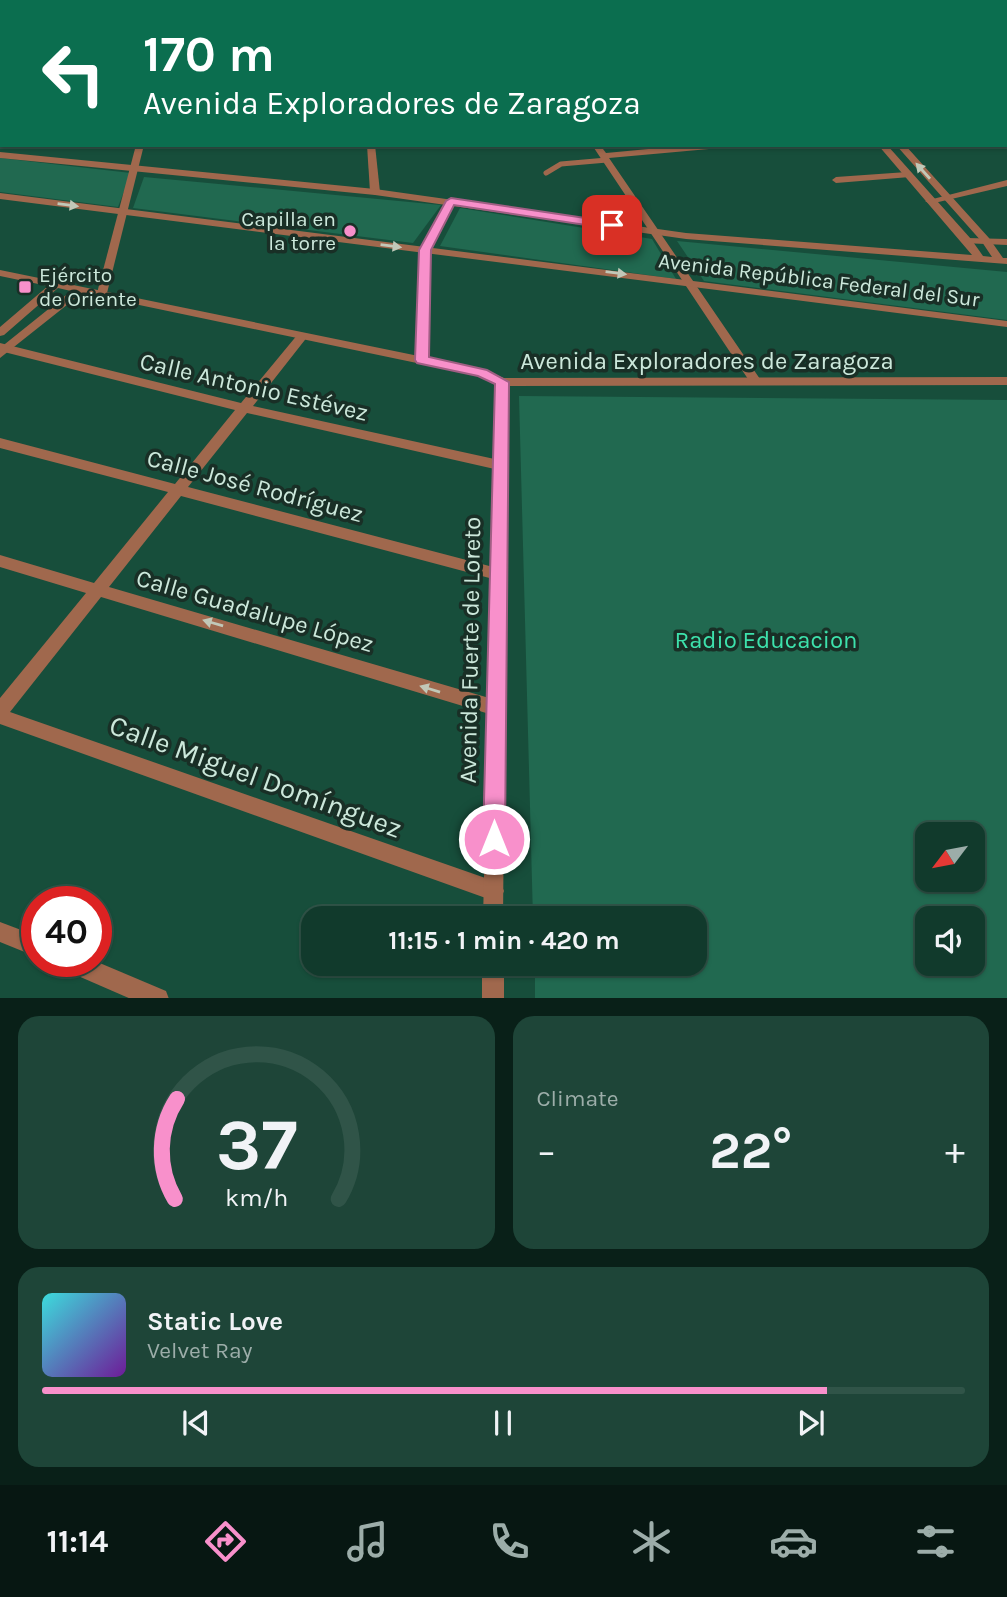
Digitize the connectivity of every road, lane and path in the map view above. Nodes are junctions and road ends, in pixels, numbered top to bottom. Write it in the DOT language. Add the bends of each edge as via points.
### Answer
graph roads {
  1 [pos="140,147"];
  2 [pos="371,147"];
  3 [pos="597,147"];
  4 [pos="702,147"];
  5 [pos="884,147"];
  6 [pos="902,147"];
  7 [pos="0,155"];
  8 [pos="605,158"];
  9 [pos="135,169"];
  10 [pos="546,173"];
  11 [pos="907,175"];
  12 [pos="836,180"];
  13 [pos="1007,183"];
  14 [pos="375,192"];
  15 [pos="0,196"];
  16 [pos="947,197"];
  17 [pos="451,201"];
  18 [pos="930,201"];
  19 [pos="122,212"];
  20 [pos="654,232"];
  21 [pos="986,240"];
  22 [pos="967,241"];
  23 [pos="1007,242"];
  24 [pos="425,250"];
  25 [pos="979,258"];
  26 [pos="1003,260"];
  27 [pos="0,273"];
  28 [pos="689,282"];
  29 [pos="58,284"];
  30 [pos="80,289"];
  31 [pos="102,293"];
  32 [pos="1007,324"];
  33 [pos="0,333"];
  34 [pos="302,336"];
  35 [pos="2,350"];
  36 [pos="422,360"];
  37 [pos="1007,381"];
  38 [pos="502,382"];
  39 [pos="756,382"];
  40 [pos="243,408"];
  41 [pos="0,443"];
  42 [pos="499,465"];
  43 [pos="178,489"];
  44 [pos="0,561"];
  45 [pos="497,574"];
  46 [pos="97,590"];
  47 [pos="496,708"];
  48 [pos="0,713"];
  49 [pos="494,891"];
  50 [pos="494,906"];
  51 [pos="0,932"];
  52 [pos="21,941"];
  53 [pos="493,976"];
  54 [pos="107,977"];
  55 [pos="156,998"];
  56 [pos="493,998"];
  1 -- 9 [label="street"];
  2 -- 14 [label="street"];
  3 -- 8 [label="street"];
  4 -- 8 [label="street"];
  5 -- 11 [label="street"];
  16 -- 6 [label="street, one-way"];
  7 -- 9 [label="street, Avenida República Federal del Sur"];
  8 -- 10 [label="lane" via="561,164"];
  8 -- 20 [label="street"];
  9 -- 14 [label="street, Avenida República Federal del Sur"];
  9 -- 19 [label="street"];
  11 -- 12 [label="street"];
  11 -- 18 [label="street"];
  13 -- 16 [label="street"];
  14 -- 17 [label="street, Avenida República Federal del Sur"];
  15 -- 19 [label="street, Avenida República Federal del Sur, one-way"];
  16 -- 18 [label="street"];
  16 -- 21 [label="street"];
  17 -- 20 [label="street, Avenida República Federal del Sur"];
  17 -- 24 [label="street"];
  18 -- 22 [label="street"];
  19 -- 24 [label="street, Avenida República Federal del Sur, one-way"];
  19 -- 31 [label="street"];
  20 -- 25 [label="street, Avenida República Federal del Sur"];
  20 -- 28 [label="street"];
  21 -- 22 [label="street"];
  21 -- 23 [label="street"];
  21 -- 26 [label="street"];
  22 -- 25 [label="street"];
  24 -- 28 [label="street, Avenida República Federal del Sur, one-way"];
  24 -- 36 [label="street"];
  25 -- 26 [label="street, Avenida República Federal del Sur"];
  27 -- 29 [label="street, Avenida Exploradores de Zaragoza"];
  28 -- 32 [label="street, Avenida República Federal del Sur"];
  28 -- 39 [label="street"];
  29 -- 30 [label="street, Avenida Exploradores de Zaragoza"];
  29 -- 33 [label="street"];
  30 -- 31 [label="street, Avenida Exploradores de Zaragoza"];
  30 -- 35 [label="street"];
  31 -- 34 [label="street, Avenida Exploradores de Zaragoza"];
  34 -- 36 [label="street, Avenida Exploradores de Zaragoza"];
  34 -- 40 [label="street"];
  35 -- 40 [label="street, Calle Antonio Estévez"];
  36 -- 38 [label="street, Avenida Exploradores de Zaragoza"];
  37 -- 39 [label="street, Avenida Exploradores de Zaragoza"];
  38 -- 39 [label="street, Avenida Exploradores de Zaragoza"];
  38 -- 42 [label="street, Avenida Fuerte de Loreto"];
  40 -- 42 [label="street, Calle Antonio Estévez"];
  40 -- 43 [label="street"];
  41 -- 43 [label="street, Calle José Rodríguez"];
  42 -- 45 [label="street, Avenida Fuerte de Loreto"];
  43 -- 45 [label="street, Calle José Rodríguez"];
  43 -- 46 [label="street"];
  44 -- 46 [label="street, Calle Guadalupe López"];
  45 -- 47 [label="street, Avenida Fuerte de Loreto"];
  47 -- 46 [label="street, Calle Guadalupe López, one-way"];
  46 -- 48 [label="street"];
  47 -- 49 [label="street, Avenida Fuerte de Loreto"];
  48 -- 49 [label="street, Calle Miguel Domínguez"];
  49 -- 50 [label="street, Avenida Fuerte de Loreto"];
  51 -- 52 [label="street"];
  53 -- 56 [label="street"];
  54 -- 55 [label="street"];
}
